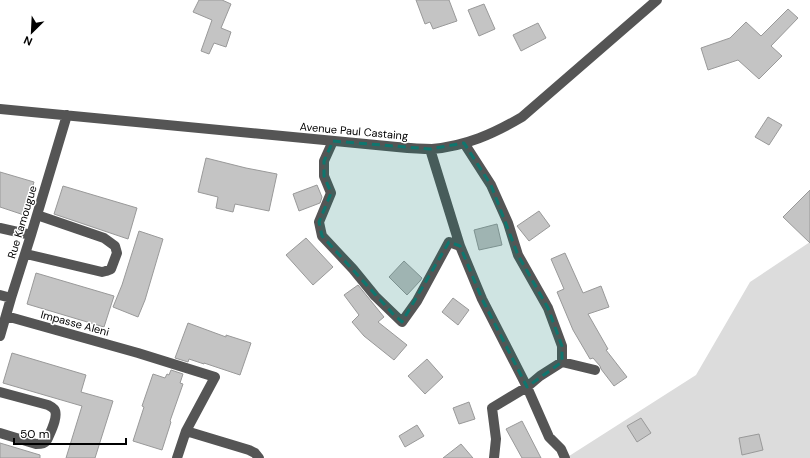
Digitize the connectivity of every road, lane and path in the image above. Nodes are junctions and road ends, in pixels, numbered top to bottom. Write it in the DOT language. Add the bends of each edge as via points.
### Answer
graph roads {
  1 [pos="657,0"];
  2 [pos="0,109"];
  3 [pos="67,115"];
  4 [pos="332,141"];
  5 [pos="464,143"];
  6 [pos="430,149"];
  7 [pos="37,215"];
  8 [pos="0,228"];
  9 [pos="31,235"];
  10 [pos="460,246"];
  11 [pos="26,254"];
  12 [pos="0,295"];
  13 [pos="10,298"];
  14 [pos="6,316"];
  15 [pos="0,336"];
  16 [pos="562,362"];
  17 [pos="595,370"];
  18 [pos="527,387"];
  19 [pos="0,392"];
  20 [pos="186,431"];
  21 [pos="0,433"];
  22 [pos="177,458"];
  23 [pos="259,458"];
  24 [pos="494,458"];
  25 [pos="565,458"];
  1 -- 5 [label="street, Avenue Paul Castaing" via="522,117 499,130"];
  2 -- 3 [label="street, Avenue Paul Castaing"];
  3 -- 4 [label="street, Avenue Paul Castaing"];
  3 -- 7 [label="street, Rue Kamougue"];
  4 -- 6 [label="street, Avenue Paul Castaing"];
  4 -- 10 [label="street" via="324,161 324,176 331,193 319,222 322,236 375,296 402,322 417,301 449,242"];
  5 -- 6 [label="street, Avenue Paul Castaing"];
  5 -- 16 [label="street" via="491,185 508,223 518,255 548,308 562,346"];
  6 -- 10 [label="street"];
  7 -- 9 [label="street, Rue Kamougue"];
  7 -- 11 [label="street" via="104,238 115,246 117,253 111,269 106,272"];
  8 -- 9 [label="street"];
  9 -- 11 [label="street, Rue Kamougue"];
  10 -- 18 [label="street" via="482,299"];
  11 -- 13 [label="street, Rue Kamougue"];
  12 -- 13 [label="street"];
  13 -- 14 [label="street, Rue Kamougue"];
  14 -- 15 [label="street, Rue Kamougue"];
  14 -- 20 [label="street, Impasse Aleni" via="215,377"];
  16 -- 17 [label="street"];
  16 -- 18 [label="street"];
  18 -- 24 [label="street" via="492,408 496,439"];
  18 -- 25 [label="street" via="549,437"];
  19 -- 21 [label="street" via="51,407 56,417 47,441 42,444"];
  20 -- 22 [label="street"];
  20 -- 23 [label="street" via="249,450"];
}
